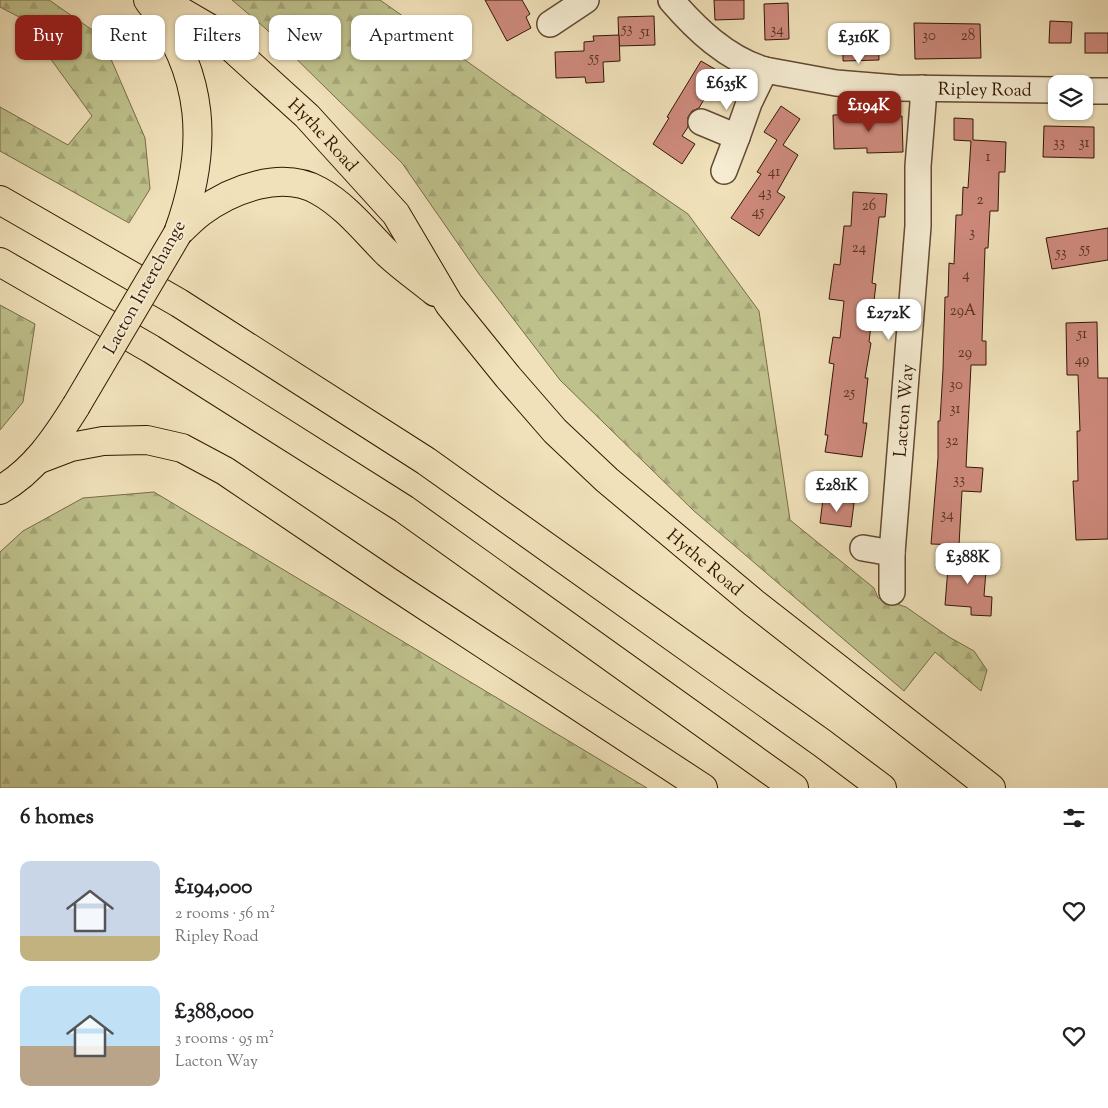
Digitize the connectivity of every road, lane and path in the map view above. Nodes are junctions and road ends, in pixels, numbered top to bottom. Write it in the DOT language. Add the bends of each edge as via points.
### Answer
graph roads {
  1 [pos="148,0"];
  2 [pos="160,0"];
  3 [pos="671,0"];
  4 [pos="580,1"];
  5 [pos="550,24"];
  6 [pos="765,70"];
  7 [pos="922,88"];
  8 [pos="1048,90"];
  9 [pos="1093,91"];
  10 [pos="1108,91"];
  11 [pos="701,122"];
  12 [pos="737,137"];
  13 [pos="724,171"];
  14 [pos="0,200"];
  15 [pos="178,233"];
  16 [pos="0,262"];
  17 [pos="449,304"];
  18 [pos="37,460"];
  19 [pos="5,490"];
  20 [pos="863,548"];
  21 [pos="892,553"];
  22 [pos="892,592"];
  23 [pos="703,788"];
  24 [pos="794,788"];
  25 [pos="882,788"];
  26 [pos="991,788"];
  1 -- 15 [label="main road, Lacton Interchange" via="180,52 194,91 197,114 195,166"];
  2 -- 17 [label="main road, Hythe Road" via="211,29 307,116 396,214"];
  3 -- 6 [label="street, Ripley Road" via="702,34 754,67"];
  4 -- 5 [label="street"];
  6 -- 7 [label="street, Ripley Road" via="836,83"];
  6 -- 12 [label="street"];
  7 -- 8 [label="street, Ripley Road"];
  7 -- 21 [label="street, Lacton Way" via="918,226"];
  9 -- 10 [label="street"];
  11 -- 12 [label="street"];
  12 -- 13 [label="street"];
  14 -- 25 [label="main road" via="179,303 426,461"];
  15 -- 17 [label="main road, Hythe Road" via="200,213 245,188 269,183 295,183 318,191 343,208 389,255"];
  15 -- 18 [label="main road, Lacton Interchange, bridge" via="58,436"];
  16 -- 24 [label="main road" via="151,349 404,509"];
  17 -- 26 [label="main road, Hythe Road" via="555,431 607,480 754,603"];
  18 -- 19 [label="main road, Lacton Interchange"];
  18 -- 23 [label="main road" via="71,447 104,441 147,440 182,448 225,471"];
  20 -- 21 [label="street"];
  21 -- 22 [label="street, Lacton Way"];
}
